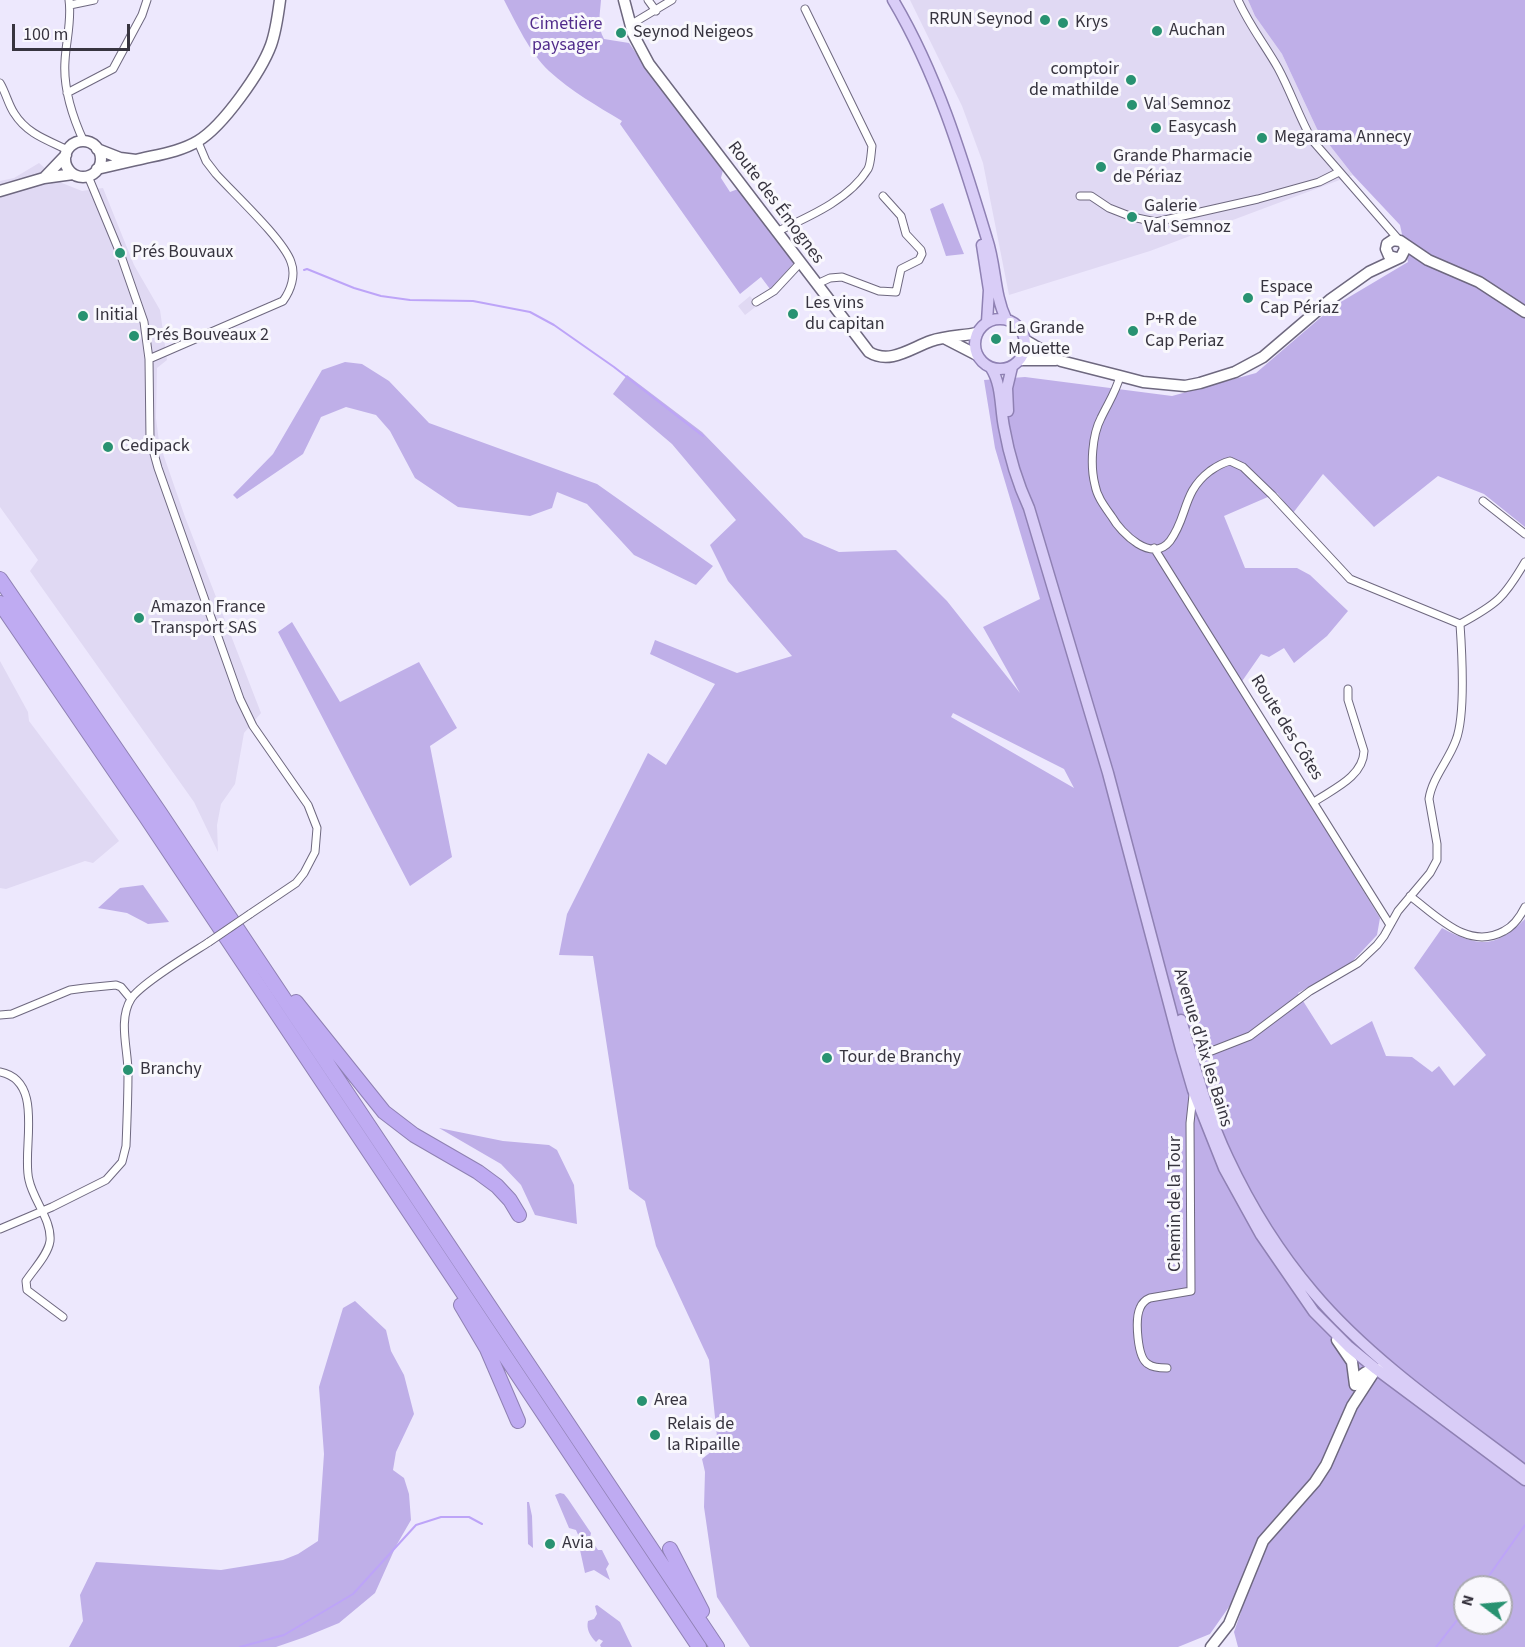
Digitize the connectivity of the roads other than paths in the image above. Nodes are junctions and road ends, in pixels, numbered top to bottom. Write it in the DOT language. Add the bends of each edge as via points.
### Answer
graph roads {
  1 [pos="94,0"];
  2 [pos="147,0"];
  3 [pos="280,0"];
  4 [pos="624,0"];
  5 [pos="648,0"];
  6 [pos="672,0"];
  7 [pos="893,0"];
  8 [pos="1238,0"];
  9 [pos="70,2"];
  10 [pos="805,9"];
  11 [pos="656,11"];
  12 [pos="630,25"];
  13 [pos="0,83"];
  14 [pos="67,93"];
  15 [pos="198,141"];
  16 [pos="84,142"];
  17 [pos="97,149"];
  18 [pos="67,153"];
  19 [pos="136,160"];
  20 [pos="98,169"];
  21 [pos="1339,172"];
  22 [pos="73,174"];
  23 [pos="88,176"];
  24 [pos="44,178"];
  25 [pos="0,191"];
  26 [pos="883,196"];
  27 [pos="1080,196"];
  28 [pos="979,215"];
  29 [pos="1382,221"];
  30 [pos="776,232"];
  31 [pos="1402,243"];
  32 [pos="1387,247"];
  33 [pos="1399,258"];
  34 [pos="1428,260"];
  35 [pos="800,263"];
  36 [pos="1369,272"];
  37 [pos="817,284"];
  38 [pos="756,302"];
  39 [pos="1525,312"];
  40 [pos="1006,319"];
  41 [pos="987,322"];
  42 [pos="977,333"];
  43 [pos="945,339"];
  44 [pos="1025,340"];
  45 [pos="977,355"];
  46 [pos="149,359"];
  47 [pos="1061,361"];
  48 [pos="1016,363"];
  49 [pos="991,368"];
  50 [pos="1120,376"];
  51 [pos="1483,501"];
  52 [pos="1029,508"];
  53 [pos="1525,534"];
  54 [pos="1154,548"];
  55 [pos="1525,562"];
  56 [pos="0,579"];
  57 [pos="0,603"];
  58 [pos="1460,624"];
  59 [pos="1348,689"];
  60 [pos="1314,802"];
  61 [pos="1141,894"];
  62 [pos="1410,896"];
  63 [pos="1525,907"];
  64 [pos="228,914"];
  65 [pos="1390,925"];
  66 [pos="131,999"];
  67 [pos="0,1015"];
  68 [pos="1192,1057"];
  69 [pos="0,1072"];
  70 [pos="1193,1089"];
  71 [pos="355,1131"];
  72 [pos="42,1211"];
  73 [pos="519,1215"];
  74 [pos="0,1229"];
  75 [pos="1313,1292"];
  76 [pos="1314,1312"];
  77 [pos="63,1317"];
  78 [pos="1167,1368"];
  79 [pos="1376,1369"];
  80 [pos="1355,1384"];
  81 [pos="1352,1406"];
  82 [pos="1447,1412"];
  83 [pos="518,1421"];
  84 [pos="1525,1471"];
  85 [pos="1525,1480"];
  86 [pos="670,1549"];
  87 [pos="699,1647"];
  88 [pos="717,1647"];
  89 [pos="723,1647"];
  90 [pos="1211,1647"];
  1 -- 9 [label="street"];
  2 -- 14 [label="street" via="113,69"];
  3 -- 15 [label="street" via="272,44 264,62 230,110"];
  4 -- 12 [label="street, Route des Émognes"];
  5 -- 11 [label="street"];
  6 -- 11 [label="street"];
  7 -- 28 [label="main road" via="945,109"];
  8 -- 21 [label="street" via="1285,82 1312,140"];
  9 -- 14 [label="street"];
  10 -- 30 [label="street" via="872,146 869,167 853,188"];
  11 -- 12 [label="street"];
  12 -- 30 [label="street, Route des Émognes" via="649,64"];
  13 -- 18 [label="street" via="23,125"];
  14 -- 16 [label="street"];
  15 -- 19 [label="street"];
  15 -- 46 [label="street" via="216,174 284,248 293,270 292,283 283,301"];
  16 -- 17 [label="street"];
  16 -- 18 [label="street" via="75,144"];
  17 -- 19 [label="street"];
  17 -- 20 [label="street"];
  18 -- 22 [label="street" via="66,164"];
  18 -- 24 [label="street"];
  19 -- 20 [label="street"];
  20 -- 23 [label="street"];
  21 -- 27 [label="street" via="1319,182 1255,200 1156,222 1132,217 1090,196"];
  21 -- 29 [label="street"];
  22 -- 23 [label="street"];
  22 -- 24 [label="street"];
  23 -- 46 [label="street" via="138,299"];
  24 -- 25 [label="street"];
  26 -- 37 [label="street" via="901,216 906,234 922,254 919,260 901,269 896,292 879,291 842,277"];
  28 -- 40 [label="main road"];
  28 -- 41 [label="main road" via="989,290"];
  29 -- 31 [label="street"];
  29 -- 32 [label="street"];
  30 -- 35 [label="street, Route des Émognes"];
  31 -- 32 [label="street" via="1393,240"];
  31 -- 33 [label="street" via="1405,249"];
  31 -- 34 [label="street"];
  32 -- 33 [label="street" via="1389,256"];
  32 -- 36 [label="street"];
  33 -- 34 [label="street"];
  33 -- 36 [label="street"];
  34 -- 39 [label="street" via="1479,282"];
  35 -- 37 [label="street, Route des Émognes"];
  35 -- 38 [label="street" via="774,291"];
  36 -- 50 [label="street" via="1263,357 1235,372 1185,386"];
  37 -- 43 [label="street, Route des Émognes" via="874,355 902,354"];
  40 -- 41 [label="main road"];
  40 -- 44 [label="main road" via="1017,325"];
  41 -- 42 [label="main road"];
  42 -- 43 [label="street, Route des Émognes"];
  42 -- 45 [label="main road"];
  43 -- 45 [label="street"];
  44 -- 47 [label="street"];
  44 -- 48 [label="main road" via="1025,351"];
  45 -- 49 [label="main road"];
  46 -- 66 [label="street, bridge" via="150,439 240,699 253,726 308,806 316,828 315,852 296,882"];
  47 -- 48 [label="street"];
  47 -- 50 [label="street"];
  48 -- 49 [label="main road"];
  48 -- 52 [label="main road, Avenue d'Aix les Bains" via="1007,388 1008,416"];
  49 -- 52 [label="main road, Avenue d'Aix les Bains" via="998,384 1009,449"];
  50 -- 54 [label="street" via="1096,436 1095,485 1116,525 1142,546"];
  51 -- 53 [label="street"];
  52 -- 61 [label="main road, Avenue d'Aix les Bains"];
  54 -- 58 [label="street" via="1171,540 1189,496 1202,477 1222,463 1235,462 1272,495 1350,579"];
  54 -- 60 [label="street, Route des Côtes"];
  55 -- 58 [label="street" via="1496,603"];
  56 -- 64 [label="highway"];
  57 -- 71 [label="highway"];
  58 -- 62 [label="street" via="1459,730 1429,799 1437,860"];
  59 -- 60 [label="street" via="1364,757 1350,779"];
  60 -- 65 [label="street, Route des Côtes"];
  61 -- 68 [label="main road, Avenue d'Aix les Bains"];
  61 -- 70 [label="main road, Avenue d'Aix les Bains"];
  62 -- 63 [label="street" via="1452,929 1483,938 1508,929"];
  62 -- 65 [label="street"];
  64 -- 73 [label="highway" via="384,1112 497,1186"];
  64 -- 88 [label="highway"];
  65 -- 68 [label="street" via="1358,963 1310,991 1259,1030"];
  66 -- 67 [label="street" via="116,985 86,988"];
  66 -- 72 [label="street" via="124,1023 128,1107 122,1162 98,1185"];
  68 -- 75 [label="main road, Avenue d'Aix les Bains" via="1228,1158 1265,1226"];
  69 -- 72 [label="street" via="14,1079 27,1101 30,1118 26,1169"];
  70 -- 76 [label="main road, Avenue d'Aix les Bains" via="1224,1168 1261,1235"];
  70 -- 78 [label="street, Chemin de la Tour" via="1191,1291 1144,1301 1137,1319 1142,1359 1148,1365"];
  71 -- 83 [label="highway" via="487,1349"];
  71 -- 87 [label="highway"];
  72 -- 74 [label="street"];
  72 -- 77 [label="street" via="50,1241 25,1287"];
  75 -- 79 [label="main road" via="1371,1356"];
  75 -- 82 [label="main road, Avenue d'Aix les Bains" via="1381,1359"];
  76 -- 79 [label="main road, Avenue d'Aix les Bains"];
  76 -- 80 [label="street" via="1347,1353"];
  79 -- 80 [label="street" via="1362,1374"];
  79 -- 81 [label="street"];
  79 -- 82 [label="street" via="1387,1369"];
  79 -- 85 [label="main road, Avenue d'Aix les Bains"];
  80 -- 81 [label="street"];
  81 -- 90 [label="street" via="1316,1482 1263,1541 1229,1624"];
  82 -- 84 [label="main road, Avenue d'Aix les Bains"];
  86 -- 89 [label="highway"];
}
